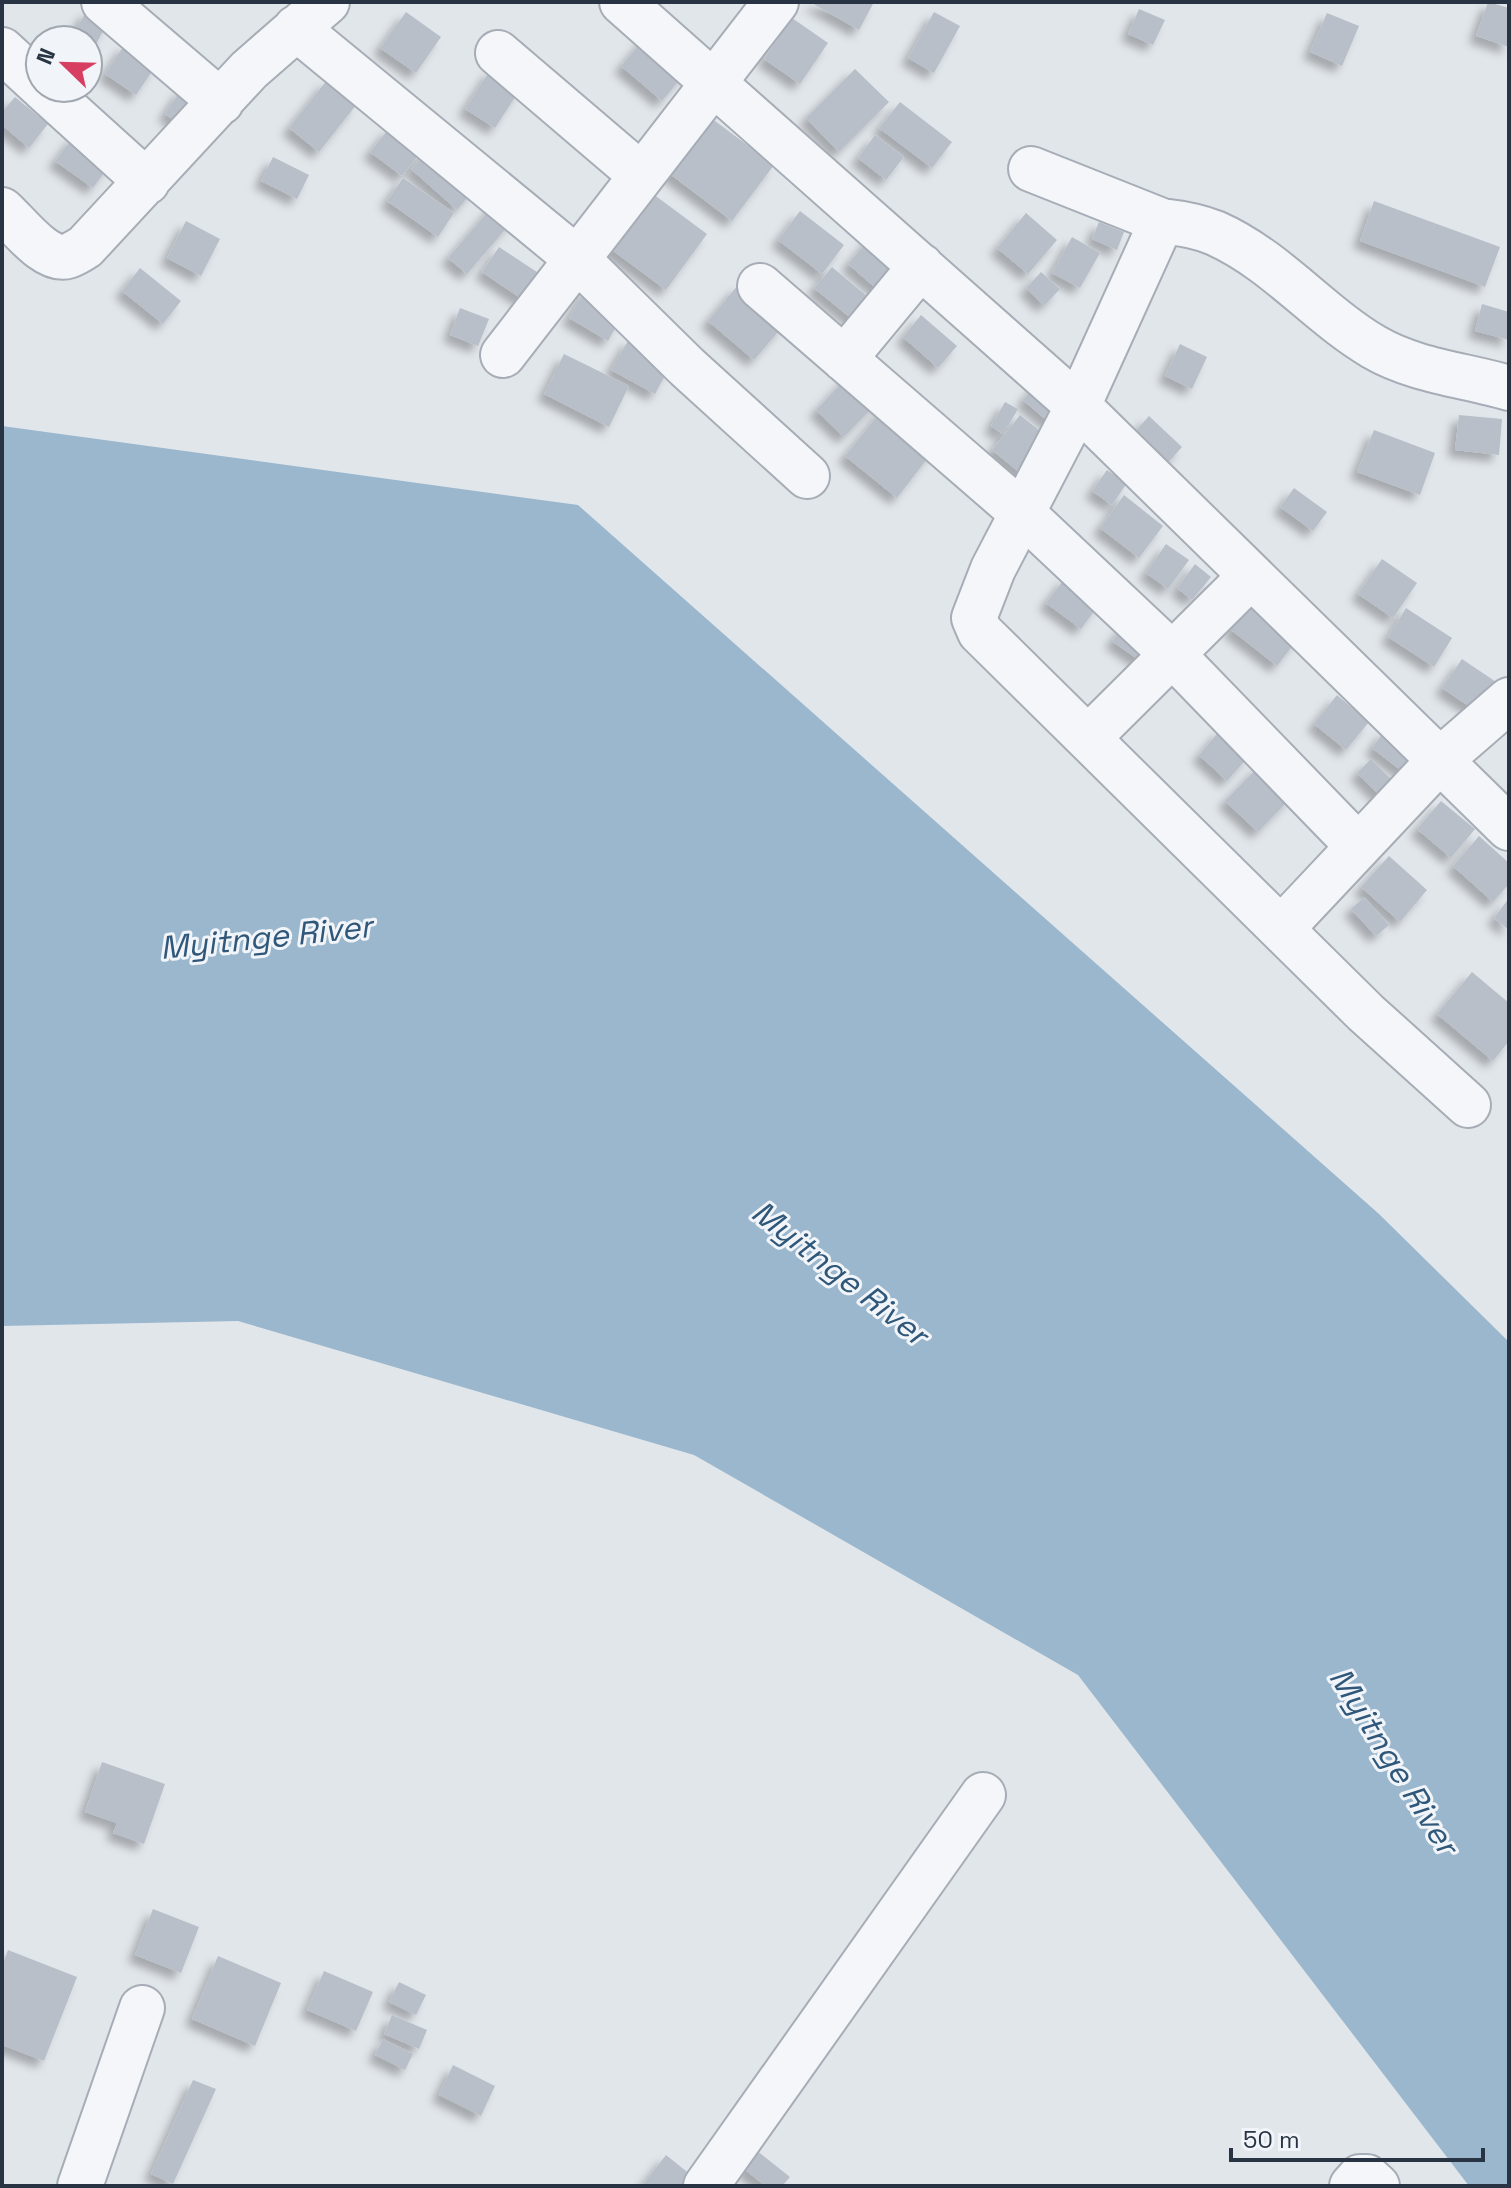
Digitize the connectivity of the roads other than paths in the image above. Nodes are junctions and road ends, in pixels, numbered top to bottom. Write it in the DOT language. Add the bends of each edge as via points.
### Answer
graph roads {
  1 [pos="104,2"];
  2 [pos="622,2"];
  3 [pos="776,2"];
  4 [pos="305,13"];
  5 [pos="2,50"];
  6 [pos="498,53"];
  7 [pos="24,71"];
  8 [pos="714,83"];
  9 [pos="221,102"];
  10 [pos="60,104"];
  11 [pos="1031,169"];
  12 [pos="641,175"];
  13 [pos="147,182"];
  14 [pos="2,210"];
  15 [pos="1162,221"];
  16 [pos="576,258"];
  17 [pos="921,266"];
  18 [pos="760,286"];
  19 [pos="503,355"];
  20 [pos="844,359"];
  21 [pos="1509,388"];
  22 [pos="1078,406"];
  23 [pos="807,476"];
  24 [pos="1021,512"];
  25 [pos="1250,577"];
  26 [pos="1172,654"];
  27 [pos="1509,700"];
  28 [pos="1088,738"];
  29 [pos="1440,760"];
  30 [pos="1509,828"];
  31 [pos="1358,846"];
  32 [pos="1281,929"];
  33 [pos="1468,1105"];
  34 [pos="983,1795"];
  35 [pos="142,2008"];
  36 [pos="80,2186"];
  37 [pos="706,2186"];
  38 [pos="1352,2186"];
  39 [pos="1377,2186"];
  1 -- 9 [label="street"];
  2 -- 8 [label="street"];
  3 -- 8 [label="street"];
  4 -- 9 [label="street"];
  4 -- 16 [label="street"];
  5 -- 7 [label="street"];
  6 -- 12 [label="street"];
  8 -- 12 [label="street"];
  8 -- 17 [label="street"];
  9 -- 13 [label="street"];
  10 -- 13 [label="street"];
  11 -- 15 [label="street"];
  12 -- 16 [label="street"];
  13 -- 14 [label="street" via="85,247 67,257 45,253"];
  15 -- 21 [label="street" via="1217,234 1276,271 1376,348 1414,364"];
  15 -- 22 [label="street"];
  16 -- 19 [label="street"];
  16 -- 23 [label="street"];
  17 -- 20 [label="street"];
  17 -- 22 [label="street"];
  18 -- 20 [label="street"];
  20 -- 24 [label="street"];
  22 -- 24 [label="street"];
  22 -- 25 [label="street"];
  24 -- 26 [label="street"];
  24 -- 28 [label="street" via="974,618 980,632"];
  25 -- 26 [label="street"];
  25 -- 29 [label="street"];
  26 -- 28 [label="street"];
  26 -- 31 [label="street"];
  27 -- 29 [label="street"];
  28 -- 32 [label="street"];
  29 -- 30 [label="street"];
  29 -- 31 [label="street"];
  31 -- 32 [label="street"];
  32 -- 33 [label="street"];
  34 -- 37 [label="street"];
  35 -- 36 [label="street"];
  38 -- 39 [label="street" via="1367,2177"];
}
